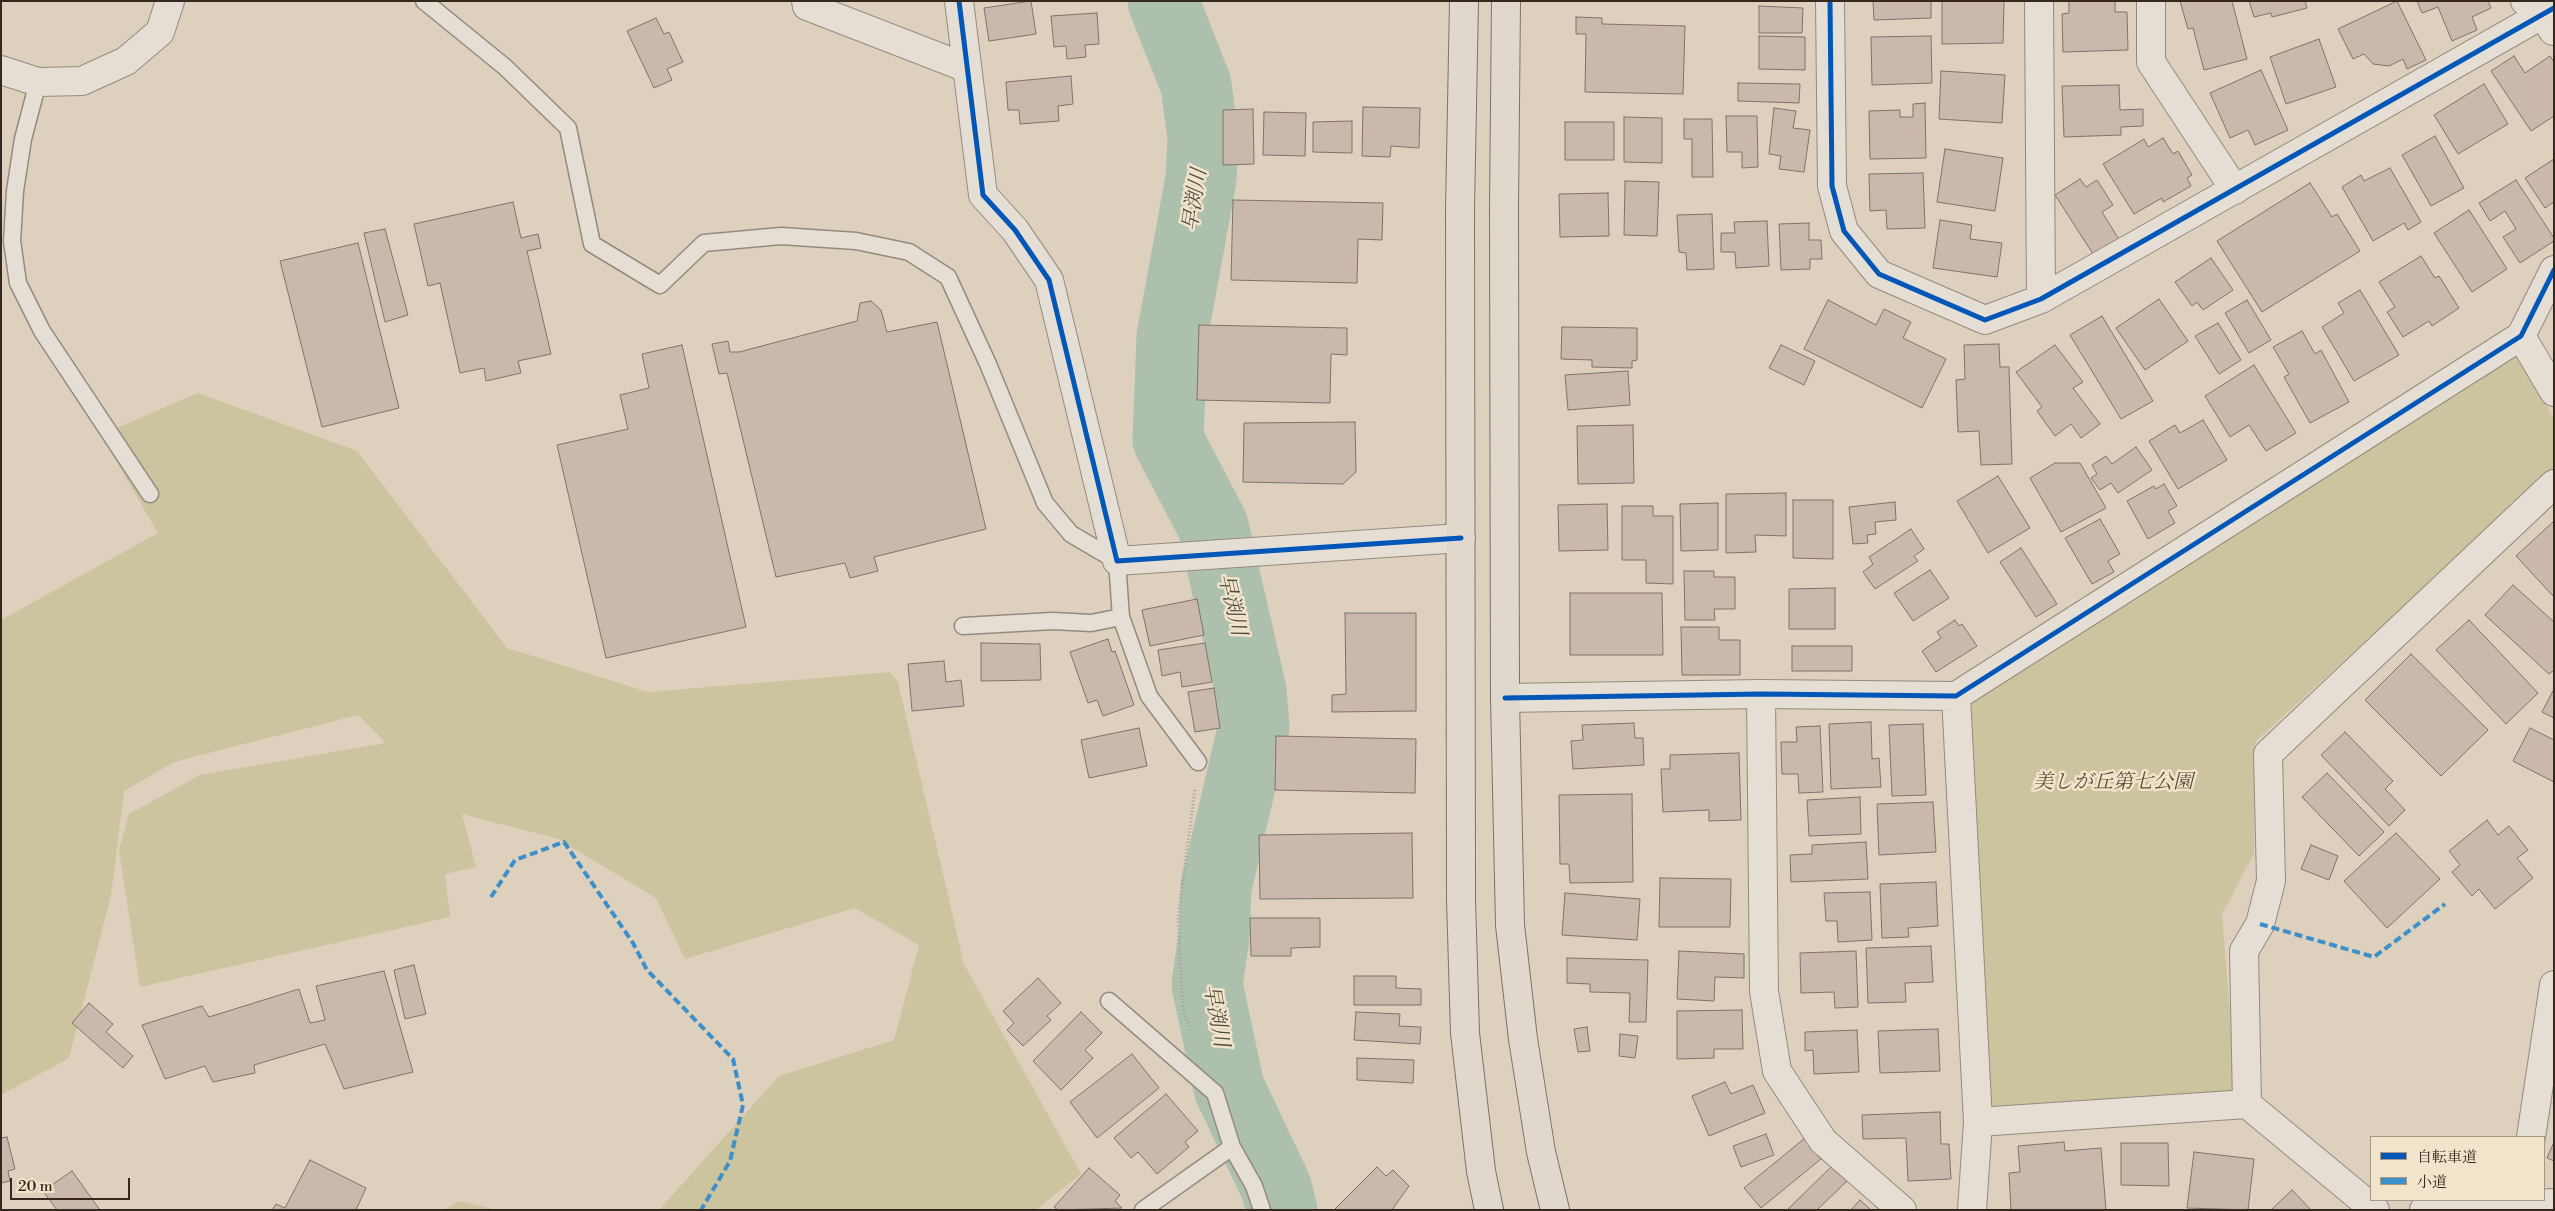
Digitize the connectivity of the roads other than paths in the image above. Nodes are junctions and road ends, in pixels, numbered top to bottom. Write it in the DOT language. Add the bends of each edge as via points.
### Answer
graph roads {
  1 [pos="170,1"];
  2 [pos="424,1"];
  3 [pos="806,1"];
  4 [pos="959,1"];
  5 [pos="1464,1"];
  6 [pos="1506,1"];
  7 [pos="1830,1"];
  8 [pos="2039,1"];
  9 [pos="2151,1"];
  10 [pos="2544,14"];
  11 [pos="967,68"];
  12 [pos="1,70"];
  13 [pos="38,82"];
  14 [pos="2235,190"];
  15 [pos="2554,270"];
  16 [pos="2041,299"];
  17 [pos="2521,336"];
  18 [pos="2554,392"];
  19 [pos="2554,484"];
  20 [pos="150,494"];
  21 [pos="1461,538"];
  22 [pos="1117,561"];
  23 [pos="1122,618"];
  24 [pos="963,626"];
  25 [pos="1761,694"];
  26 [pos="1956,696"];
  27 [pos="1505,698"];
  28 [pos="1198,762"];
  29 [pos="2554,985"];
  30 [pos="1108,1001"];
  31 [pos="2247,1104"];
  32 [pos="1978,1122"];
  33 [pos="2531,1136"];
  34 [pos="1232,1147"];
  35 [pos="2554,1203"];
  36 [pos="2521,1205"];
  37 [pos="1143,1210"];
  38 [pos="1262,1210"];
  39 [pos="1489,1210"];
  40 [pos="1555,1210"];
  41 [pos="1902,1210"];
  42 [pos="1972,1210"];
  43 [pos="2375,1210"];
  44 [pos="2424,1210"];
  1 -- 13 [label="street" via="160,32 126,61 82,81"];
  2 -- 22 [label="lane" via="505,66 568,128 592,244 660,285 704,243 781,236 856,240 909,252 948,277 1045,503 1071,534"];
  3 -- 11 [label="street" via="807,6"];
  4 -- 11 [label="street"];
  5 -- 21 [label="main road" via="1460,209"];
  6 -- 27 [label="main road"];
  7 -- 16 [label="street" via="1832,186 1844,231 1879,274 1985,320"];
  8 -- 16 [label="street"];
  9 -- 14 [label="street" via="2151,62"];
  10 -- 14 [label="street"];
  11 -- 22 [label="street" via="983,195 1015,230 1050,280"];
  12 -- 13 [label="street"];
  13 -- 20 [label="lane" via="23,139 15,190 12,241 18,283 42,331"];
  14 -- 16 [label="street"];
  15 -- 17 [label="street"];
  17 -- 18 [label="street"];
  17 -- 26 [label="street"];
  19 -- 31 [label="street" via="2268,754 2271,881 2260,924 2244,952"];
  21 -- 22 [label="street"];
  21 -- 39 [label="main road" via="1461,899 1465,1034 1481,1171"];
  22 -- 23 [label="lane"];
  23 -- 24 [label="lane" via="1091,623 1053,621"];
  23 -- 28 [label="lane" via="1150,696"];
  25 -- 26 [label="street"];
  25 -- 27 [label="street"];
  25 -- 41 [label="street" via="1764,991 1777,1071 1823,1141"];
  26 -- 32 [label="street"];
  27 -- 40 [label="main road" via="1510,925 1523,1039 1541,1152"];
  29 -- 33 [label="street"];
  30 -- 34 [label="lane" via="1215,1092"];
  31 -- 32 [label="street"];
  31 -- 43 [label="street"];
  32 -- 42 [label="street"];
  34 -- 37 [label="lane"];
  34 -- 38 [label="lane" via="1254,1186"];
  35 -- 36 [label="street"];
  36 -- 44 [label="street"];
}
